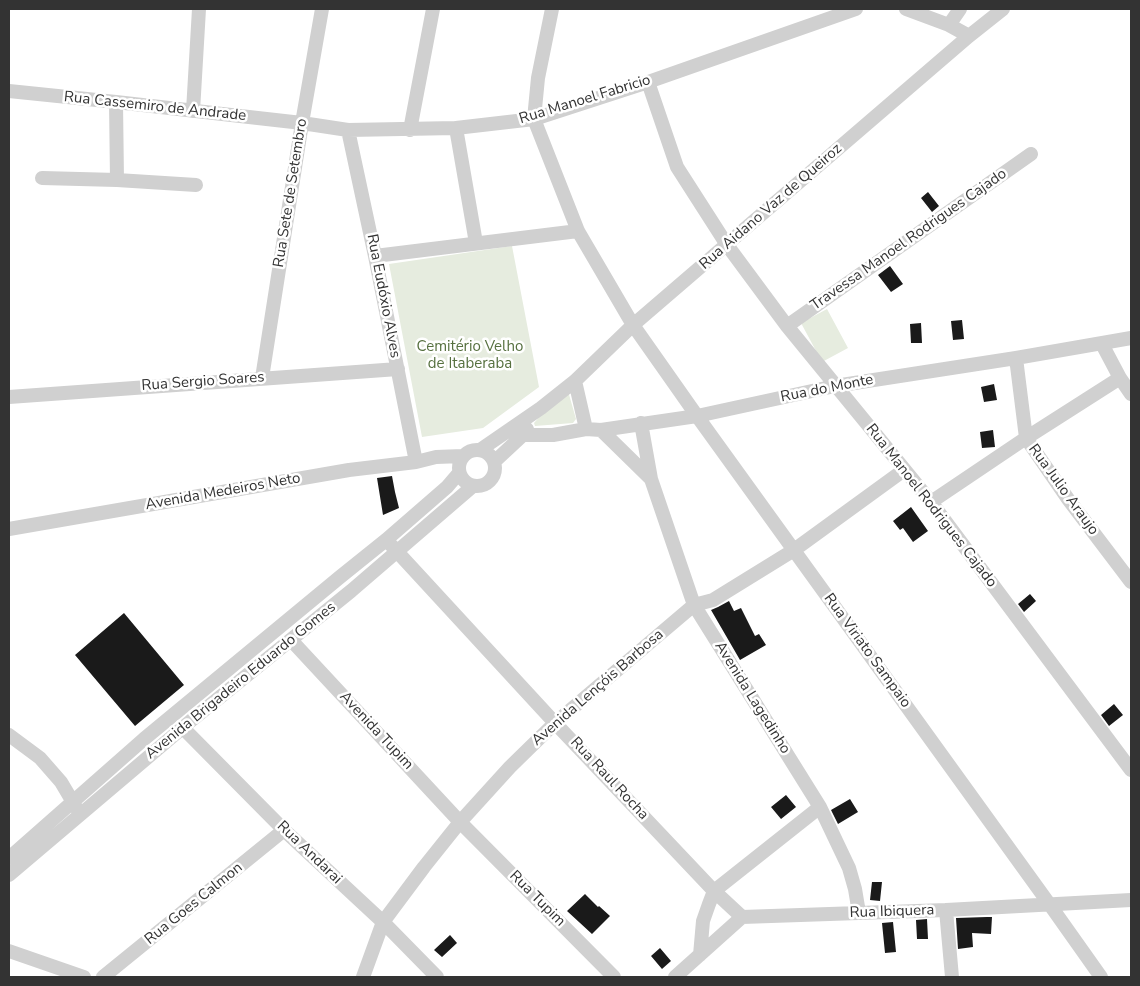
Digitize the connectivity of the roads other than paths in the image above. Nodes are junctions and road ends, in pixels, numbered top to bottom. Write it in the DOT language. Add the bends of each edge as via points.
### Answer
graph roads {
  1 [pos="199,9"];
  2 [pos="322,9"];
  3 [pos="433,9"];
  4 [pos="552,9"];
  5 [pos="856,9"];
  6 [pos="906,9"];
  7 [pos="960,9"];
  8 [pos="1003,9"];
  9 [pos="949,25"];
  10 [pos="969,36"];
  11 [pos="648,82"];
  12 [pos="9,90"];
  13 [pos="116,102"];
  14 [pos="193,111"];
  15 [pos="534,119"];
  16 [pos="302,123"];
  17 [pos="456,128"];
  18 [pos="348,130"];
  19 [pos="410,130"];
  20 [pos="1031,154"];
  21 [pos="42,178"];
  22 [pos="117,180"];
  23 [pos="196,185"];
  24 [pos="578,231"];
  25 [pos="476,243"];
  26 [pos="727,245"];
  27 [pos="375,256"];
  28 [pos="633,325"];
  29 [pos="787,326"];
  30 [pos="1131,338"];
  31 [pos="1102,344"];
  32 [pos="1016,358"];
  33 [pos="398,369"];
  34 [pos="262,378"];
  35 [pos="1120,378"];
  36 [pos="575,381"];
  37 [pos="836,386"];
  38 [pos="1131,394"];
  39 [pos="9,397"];
  40 [pos="541,408"];
  41 [pos="697,416"];
  42 [pos="641,423"];
  43 [pos="586,429"];
  44 [pos="601,430"];
  45 [pos="523,435"];
  46 [pos="1026,438"];
  47 [pos="480,450"];
  48 [pos="416,462"];
  49 [pos="494,462"];
  50 [pos="460,465"];
  51 [pos="904,470"];
  52 [pos="651,479"];
  53 [pos="473,486"];
  54 [pos="931,502"];
  55 [pos="423,509"];
  56 [pos="434,520"];
  57 [pos="9,528"];
  58 [pos="386,540"];
  59 [pos="397,550"];
  60 [pos="794,550"];
  61 [pos="340,577"];
  62 [pos="1131,582"];
  63 [pos="351,590"];
  64 [pos="694,606"];
  65 [pos="291,640"];
  66 [pos="184,707"];
  67 [pos="188,723"];
  68 [pos="555,723"];
  69 [pos="9,734"];
  70 [pos="1131,770"];
  71 [pos="820,807"];
  72 [pos="76,808"];
  73 [pos="460,822"];
  74 [pos="284,830"];
  75 [pos="40,840"];
  76 [pos="9,858"];
  77 [pos="9,875"];
  78 [pos="714,891"];
  79 [pos="1131,900"];
  80 [pos="1050,905"];
  81 [pos="946,910"];
  82 [pos="859,913"];
  83 [pos="742,918"];
  84 [pos="383,922"];
  85 [pos="9,951"];
  86 [pos="693,965"];
  87 [pos="84,977"];
  88 [pos="103,977"];
  89 [pos="363,977"];
  90 [pos="437,977"];
  91 [pos="614,977"];
  92 [pos="674,977"];
  93 [pos="952,977"];
  94 [pos="1101,977"];
  1 -- 14 [label="street"];
  2 -- 16 [label="street, Rua Sete de Setembro"];
  3 -- 19 [label="street"];
  4 -- 15 [label="street" via="538,78"];
  5 -- 11 [label="street, Rua Manoel Fabricio"];
  6 -- 9 [label="street"];
  7 -- 9 [label="street"];
  8 -- 10 [label="street, Rua Aidano Vaz de Queiroz"];
  9 -- 10 [label="street"];
  10 -- 26 [label="street, Rua Aidano Vaz de Queiroz"];
  11 -- 15 [label="street, Rua Manoel Fabricio"];
  11 -- 26 [label="street, Rua Manoel Rodrigues Cajado" via="677,167"];
  12 -- 13 [label="street, Rua Cassemiro de Andrade"];
  13 -- 14 [label="street, Rua Cassemiro de Andrade"];
  13 -- 22 [label="street"];
  14 -- 16 [label="street, Rua Cassemiro de Andrade"];
  15 -- 17 [label="street, Rua Manoel Fabricio"];
  15 -- 24 [label="street, Rua Viriato Sampaio"];
  16 -- 18 [label="street, Rua Manoel Fabricio"];
  16 -- 34 [label="street, Rua Sete de Setembro"];
  17 -- 19 [label="street, Rua Manoel Fabricio"];
  17 -- 25 [label="street"];
  18 -- 19 [label="street, Rua Manoel Fabricio"];
  18 -- 27 [label="street, Rua Eudóxio Alves"];
  20 -- 29 [label="street, Travessa Manoel Rodrigues Cajado"];
  21 -- 22 [label="street"];
  22 -- 23 [label="street"];
  24 -- 25 [label="street"];
  24 -- 28 [label="street, Rua Viriato Sampaio"];
  25 -- 27 [label="street"];
  26 -- 28 [label="street, Rua Aidano Vaz de Queiroz"];
  26 -- 29 [label="street, Rua Manoel Rodrigues Cajado"];
  27 -- 33 [label="street, Rua Eudóxio Alves"];
  28 -- 36 [label="street, Rua Aidano Vaz de Queiroz"];
  28 -- 41 [label="street, Rua Viriato Sampaio"];
  29 -- 37 [label="street, Rua Manoel Rodrigues Cajado"];
  30 -- 31 [label="street, Rua do Monte"];
  31 -- 32 [label="street, Rua do Monte"];
  31 -- 35 [label="street"];
  32 -- 37 [label="street, Rua do Monte"];
  32 -- 46 [label="street, Rua Julio Araujo"];
  33 -- 34 [label="street, Rua Sergio Soares"];
  33 -- 48 [label="street, Rua Eudóxio Alves"];
  34 -- 39 [label="street, Rua Sergio Soares"];
  35 -- 38 [label="street"];
  35 -- 46 [label="street"];
  36 -- 40 [label="street, Rua Aidano Vaz de Queiroz"];
  36 -- 43 [label="street"];
  37 -- 41 [label="street, Rua do Monte"];
  37 -- 51 [label="street, Rua Manoel Rodrigues Cajado"];
  40 -- 45 [label="street, Rua Aidano Vaz de Queiroz"];
  40 -- 47 [label="street, Rua Aidano Vaz de Queiroz"];
  41 -- 42 [label="street, Rua do Monte"];
  41 -- 60 [label="street, Rua Viriato Sampaio"];
  42 -- 44 [label="street, Rua do Monte"];
  42 -- 52 [label="street, Avenida Lagedinho"];
  43 -- 44 [label="street, Rua do Monte"];
  43 -- 45 [label="street, Rua do Monte" via="553,435"];
  44 -- 52 [label="street, Avenida Lagedinho"];
  45 -- 49 [label="street, Rua Aidano Vaz de Queiroz"];
  46 -- 54 [label="street"];
  46 -- 62 [label="street, Rua Julio Araujo"];
  47 -- 49 [label="street"];
  47 -- 50 [label="street" via="468,452"];
  48 -- 50 [label="street, Avenida Medeiros Neto" via="436,457"];
  48 -- 57 [label="street, Avenida Medeiros Neto" via="349,470"];
  49 -- 53 [label="street" via="490,480"];
  50 -- 53 [label="street" via="464,481"];
  50 -- 55 [label="street, Avenida Brigadeiro Eduardo Gomes" via="447,487"];
  51 -- 54 [label="street, Rua Manoel Rodrigues Cajado"];
  51 -- 60 [label="street, Avenida Lençóis Barbosa"];
  52 -- 64 [label="street, Avenida Lagedinho"];
  53 -- 56 [label="street, Avenida Brigadeiro Eduardo Gomes"];
  54 -- 70 [label="street, Rua Manoel Rodrigues Cajado"];
  55 -- 56 [label="street"];
  55 -- 58 [label="street, Avenida Brigadeiro Eduardo Gomes"];
  56 -- 59 [label="street, Avenida Brigadeiro Eduardo Gomes"];
  58 -- 59 [label="street, Rua Raul Rocha"];
  58 -- 61 [label="street, Avenida Brigadeiro Eduardo Gomes"];
  59 -- 63 [label="street, Avenida Brigadeiro Eduardo Gomes"];
  59 -- 68 [label="street, Rua Raul Rocha"];
  60 -- 64 [label="street, Avenida Lençóis Barbosa" via="713,600"];
  60 -- 80 [label="street, Rua Viriato Sampaio"];
  61 -- 63 [label="street"];
  61 -- 66 [label="street, Avenida Brigadeiro Eduardo Gomes"];
  63 -- 65 [label="street, Avenida Brigadeiro Eduardo Gomes"];
  64 -- 68 [label="street, Avenida Lençóis Barbosa"];
  64 -- 71 [label="street, Avenida Lagedinho"];
  65 -- 67 [label="street, Avenida Brigadeiro Eduardo Gomes"];
  65 -- 73 [label="street, Avenida Tupim"];
  66 -- 67 [label="street, Rua Andarai"];
  66 -- 72 [label="street, Avenida Brigadeiro Eduardo Gomes" via="144,739"];
  67 -- 72 [label="street, Avenida Brigadeiro Eduardo Gomes"];
  67 -- 74 [label="street, Rua Andarai"];
  68 -- 73 [label="street, Avenida Lençóis Barbosa"];
  68 -- 78 [label="street, Rua Raul Rocha"];
  69 -- 72 [label="street" via="40,758 61,782"];
  71 -- 78 [label="street"];
  71 -- 82 [label="street, Avenida Lagedinho" via="849,868"];
  72 -- 75 [label="street, Avenida Brigadeiro Eduardo Gomes"];
  73 -- 84 [label="street, Avenida Lençóis Barbosa"];
  73 -- 91 [label="street, Rua Tupim"];
  74 -- 84 [label="street, Rua Andarai"];
  74 -- 88 [label="street, Rua Goes Calmon"];
  75 -- 76 [label="street, Avenida Brigadeiro Eduardo Gomes"];
  75 -- 77 [label="street, Avenida Brigadeiro Eduardo Gomes"];
  78 -- 83 [label="street, Rua Raul Rocha"];
  78 -- 86 [label="street"];
  79 -- 80 [label="street, Rua Ibiquera"];
  80 -- 81 [label="street, Rua Ibiquera"];
  80 -- 94 [label="street, Rua Viriato Sampaio"];
  81 -- 82 [label="street, Rua Ibiquera"];
  81 -- 93 [label="street"];
  82 -- 83 [label="street, Rua Ibiquera"];
  83 -- 86 [label="street"];
  84 -- 89 [label="street, Avenida Lençóis Barbosa"];
  84 -- 90 [label="street, Rua Andarai"];
  85 -- 87 [label="street"];
  86 -- 92 [label="street"];
}
